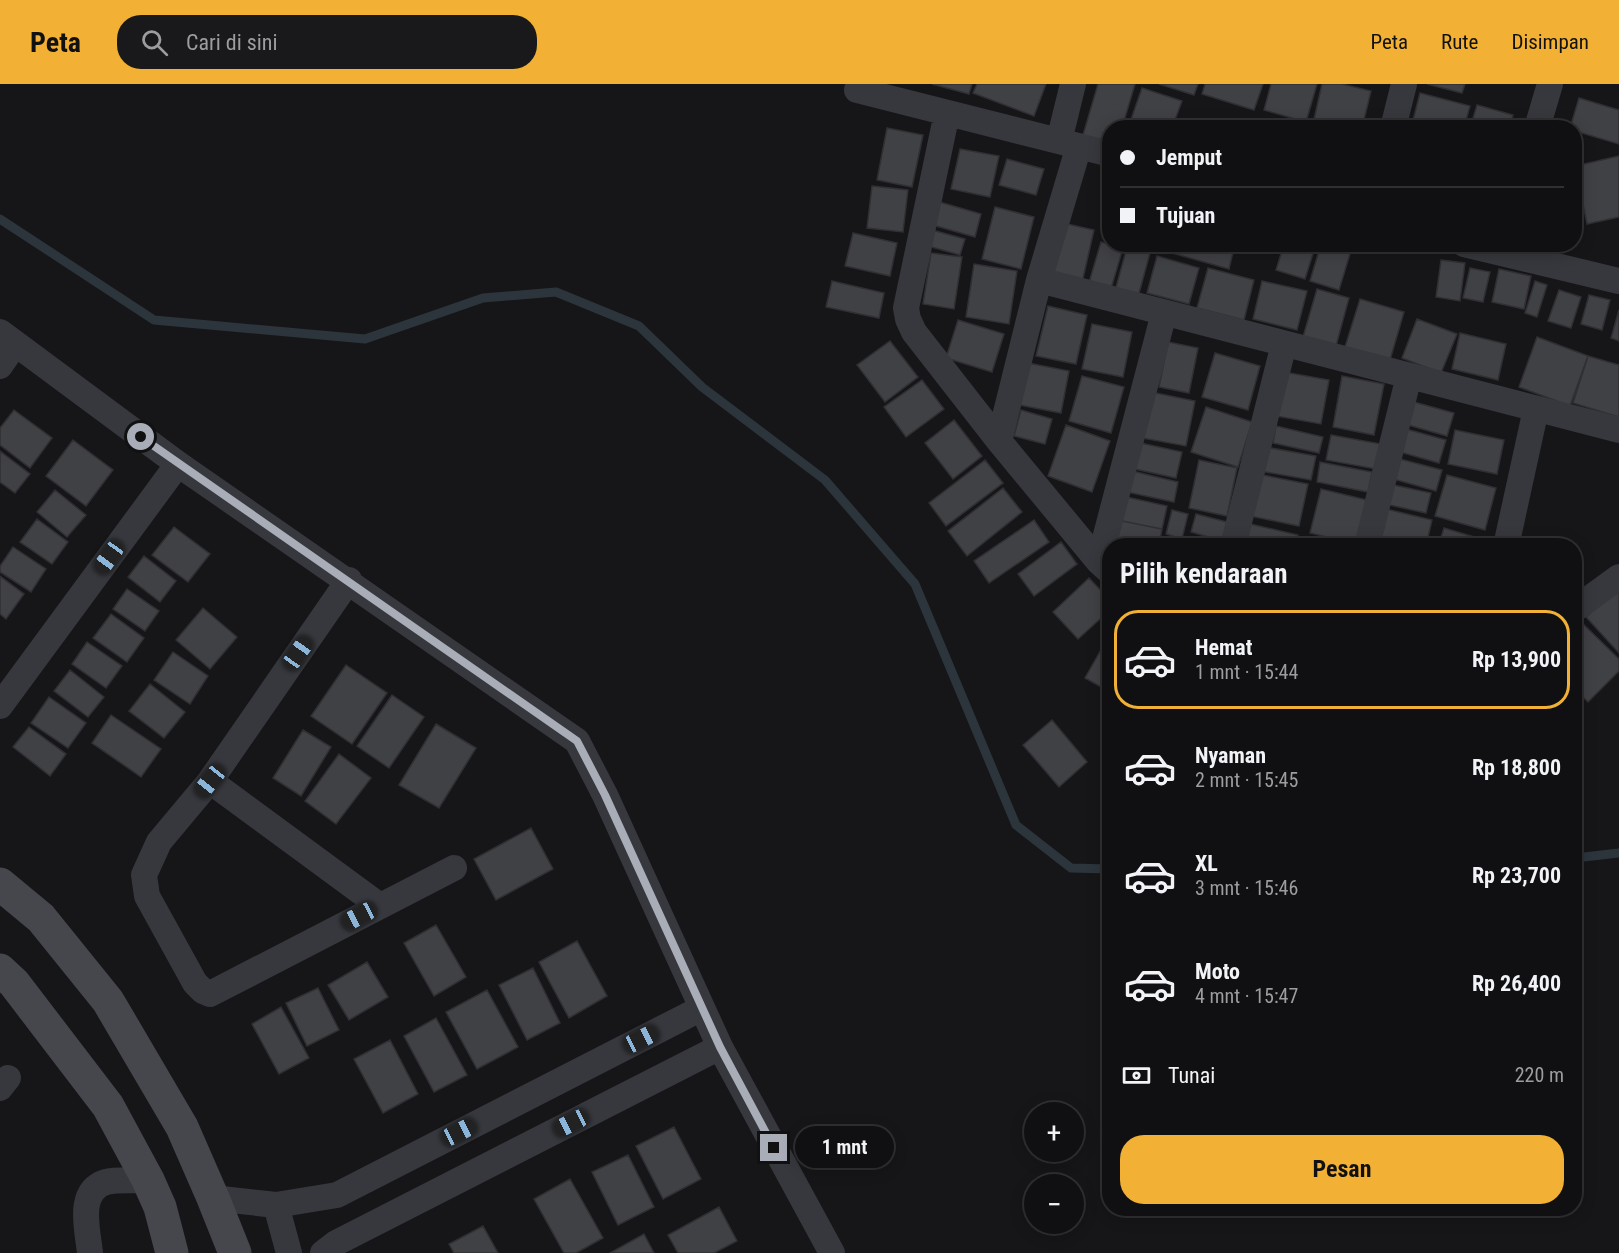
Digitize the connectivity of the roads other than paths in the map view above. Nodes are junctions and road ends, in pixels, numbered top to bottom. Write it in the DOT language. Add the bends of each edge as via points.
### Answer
graph roads {
  1 [pos="1073,84"];
  2 [pos="1404,84"];
  3 [pos="1550,84"];
  4 [pos="857,90"];
  5 [pos="947,113"];
  6 [pos="1395,120"];
  7 [pos="1539,120"];
  8 [pos="1069,144"];
  9 [pos="1102,152"];
  10 [pos="1514,252"];
  11 [pos="1039,280"];
  12 [pos="1619,281"];
  13 [pos="1164,313"];
  14 [pos="8,338"];
  15 [pos="1284,344"];
  16 [pos="0,366"];
  17 [pos="1409,376"];
  18 [pos="1536,409"];
  19 [pos="1619,430"];
  20 [pos="999,441"];
  21 [pos="178,464"];
  22 [pos="1111,538"];
  23 [pos="1235,538"];
  24 [pos="1368,538"];
  25 [pos="1508,538"];
  26 [pos="1102,565"];
  27 [pos="1619,577"];
  28 [pos="349,580"];
  29 [pos="1582,604"];
  30 [pos="0,706"];
  31 [pos="210,781"];
  32 [pos="453,868"];
  33 [pos="0,884"];
  34 [pos="380,906"];
  35 [pos="0,970"];
  36 [pos="702,1008"];
  37 [pos="720,1047"];
  38 [pos="148,1180"];
  39 [pos="213,1198"];
  40 [pos="276,1205"];
  41 [pos="90,1253"];
  42 [pos="172,1253"];
  43 [pos="235,1253"];
  44 [pos="289,1253"];
  45 [pos="323,1253"];
  46 [pos="832,1253"];
  1 -- 8 [label="street"];
  2 -- 6 [label="street"];
  3 -- 7 [label="street"];
  4 -- 5 [label="street"];
  5 -- 8 [label="street"];
  5 -- 20 [label="street" via="906,308 914,332"];
  8 -- 9 [label="street"];
  8 -- 11 [label="street"];
  10 -- 12 [label="street"];
  11 -- 13 [label="street"];
  11 -- 20 [label="street"];
  13 -- 15 [label="street"];
  13 -- 22 [label="street"];
  14 -- 16 [label="street"];
  14 -- 21 [label="street"];
  15 -- 17 [label="street"];
  15 -- 23 [label="street"];
  17 -- 18 [label="street"];
  17 -- 24 [label="street"];
  18 -- 19 [label="street"];
  18 -- 25 [label="street"];
  20 -- 26 [label="street"];
  21 -- 28 [label="street"];
  21 -- 30 [label="street"];
  27 -- 29 [label="street"];
  28 -- 31 [label="street"];
  28 -- 36 [label="street" via="577,741"];
  31 -- 34 [label="street"];
  31 -- 34 [label="street" via="159,842 144,875 147,896 203,991 210,994"];
  32 -- 34 [label="street"];
  33 -- 39 [label="street" via="41,918 108,1001 182,1127"];
  35 -- 38 [label="street" via="108,1106"];
  36 -- 37 [label="street"];
  36 -- 40 [label="street" via="337,1195"];
  37 -- 45 [label="street"];
  37 -- 46 [label="street"];
  38 -- 41 [label="street" via="106,1182 93,1190 86,1204"];
  38 -- 42 [label="street"];
  39 -- 40 [label="street"];
  39 -- 43 [label="street"];
  40 -- 44 [label="street"];
}
